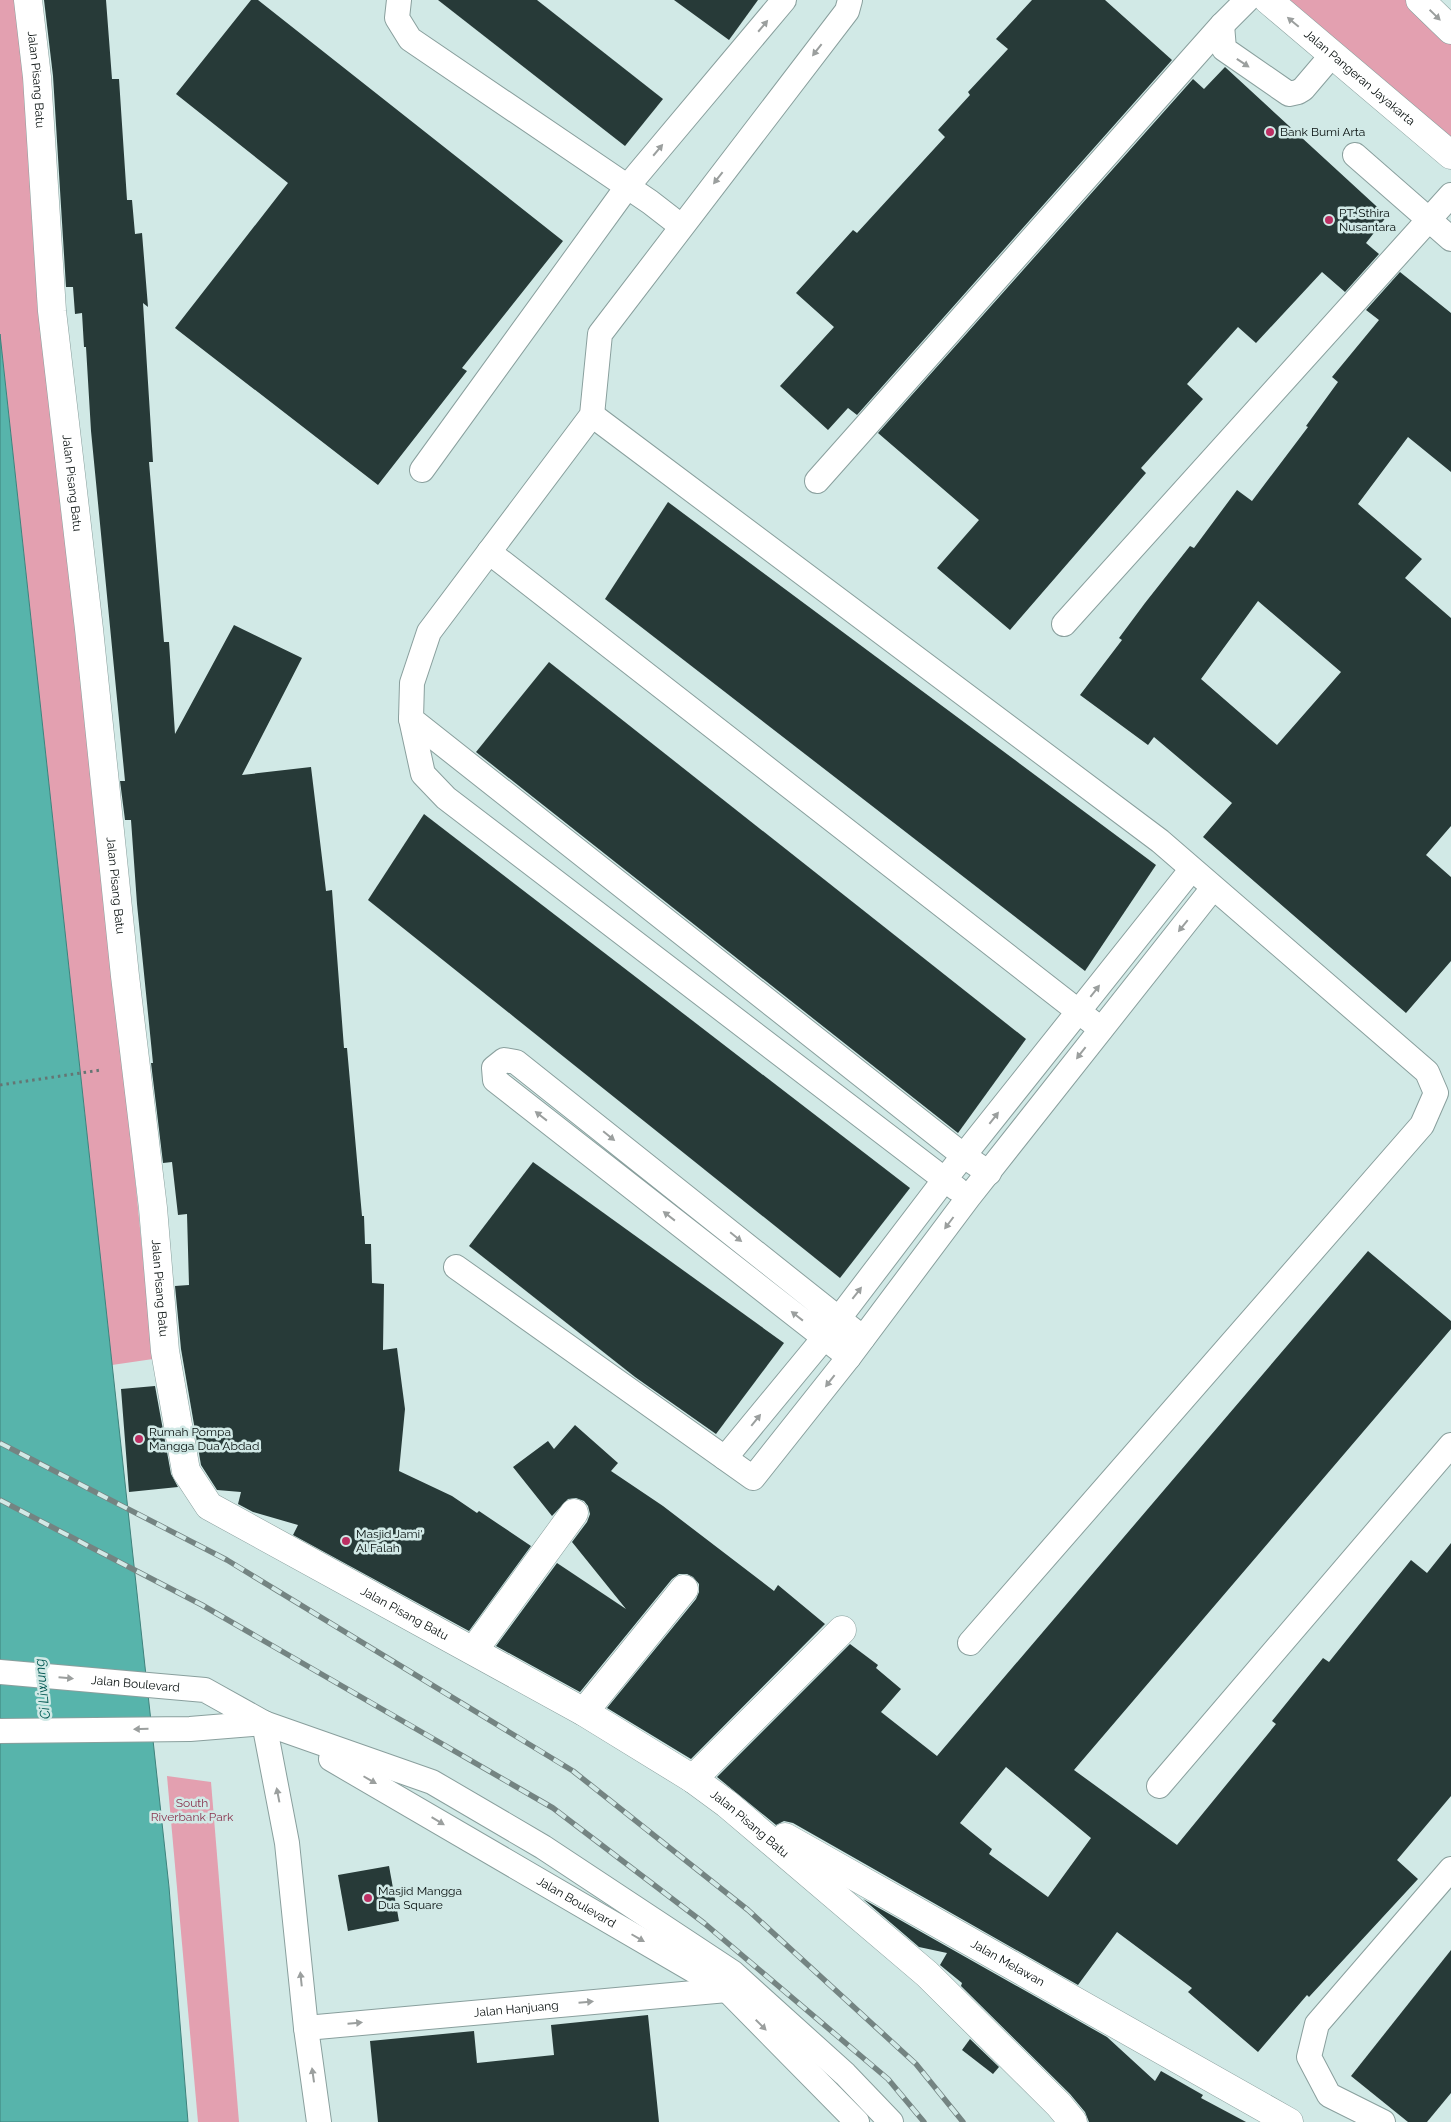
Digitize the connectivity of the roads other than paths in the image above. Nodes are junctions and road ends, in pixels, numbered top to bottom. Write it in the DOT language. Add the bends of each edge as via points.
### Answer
graph roads {
  1 [pos="28,0"];
  2 [pos="400,0"];
  3 [pos="784,0"];
  4 [pos="850,0"];
  5 [pos="1247,0"];
  6 [pos="1268,0"];
  7 [pos="1420,0"];
  8 [pos="1222,25"];
  9 [pos="1451,30"];
  10 [pos="1332,55"];
  11 [pos="1355,155"];
  12 [pos="1451,155"];
  13 [pos="627,188"];
  14 [pos="1451,195"];
  15 [pos="1430,220"];
  16 [pos="681,226"];
  17 [pos="1451,239"];
  18 [pos="592,415"];
  19 [pos="422,470"];
  20 [pos="817,481"];
  21 [pos="490,552"];
  22 [pos="1064,624"];
  23 [pos="411,719"];
  24 [pos="1191,870"];
  25 [pos="1213,888"];
  26 [pos="1079,1011"];
  27 [pos="1101,1029"];
  28 [pos="964,1156"];
  29 [pos="989,1173"];
  30 [pos="945,1179"];
  31 [pos="968,1198"];
  32 [pos="456,1267"];
  33 [pos="830,1328"];
  34 [pos="862,1338"];
  35 [pos="849,1357"];
  36 [pos="1451,1445"];
  37 [pos="725,1458"];
  38 [pos="574,1513"];
  39 [pos="684,1590"];
  40 [pos="842,1630"];
  41 [pos="970,1643"];
  42 [pos="474,1650"];
  43 [pos="0,1672"];
  44 [pos="584,1712"];
  45 [pos="264,1723"];
  46 [pos="0,1730"];
  47 [pos="694,1779"];
  48 [pos="1159,1786"];
  49 [pos="727,1804"];
  50 [pos="1451,1869"];
  51 [pos="727,1990"];
  52 [pos="306,2028"];
  53 [pos="319,2122"];
  54 [pos="857,2122"];
  55 [pos="891,2122"];
  56 [pos="1073,2122"];
  57 [pos="1289,2122"];
  58 [pos="1383,2122"];
  1 -- 42 [label="street, Jalan Pisang Batu" via="37,77 52,311 153,1208 165,1351 186,1471 209,1506"];
  2 -- 13 [label="lane" via="397,18 410,39"];
  13 -- 3 [label="lane, one-way"];
  4 -- 16 [label="lane, one-way" via="847,11"];
  5 -- 8 [label="lane"];
  10 -- 6 [label="street, Jalan Pangeran Jayakarta, one-way"];
  7 -- 9 [label="street, one-way"];
  8 -- 10 [label="lane, one-way" via="1224,49 1289,94 1303,89"];
  8 -- 20 [label="lane"];
  10 -- 12 [label="street, Jalan Pangeran Jayakarta"];
  11 -- 15 [label="lane"];
  13 -- 16 [label="lane"];
  13 -- 19 [label="lane"];
  14 -- 15 [label="lane"];
  15 -- 17 [label="lane"];
  15 -- 22 [label="lane"];
  16 -- 18 [label="lane" via="600,334"];
  18 -- 21 [label="lane"];
  18 -- 24 [label="lane" via="1160,841"];
  21 -- 23 [label="lane" via="429,632 412,683"];
  21 -- 26 [label="lane"];
  23 -- 28 [label="lane"];
  23 -- 30 [label="lane" via="423,774 446,798"];
  24 -- 25 [label="lane"];
  26 -- 24 [label="lane, one-way"];
  25 -- 27 [label="lane, one-way"];
  25 -- 41 [label="lane" via="1427,1072 1436,1093 1422,1125"];
  26 -- 27 [label="lane"];
  28 -- 26 [label="lane, one-way"];
  27 -- 29 [label="lane, one-way"];
  28 -- 29 [label="lane"];
  28 -- 30 [label="lane"];
  29 -- 31 [label="lane"];
  30 -- 31 [label="lane"];
  33 -- 30 [label="lane, one-way"];
  31 -- 34 [label="lane, one-way"];
  32 -- 37 [label="lane"];
  33 -- 33 [label="lane, one-way" via="495,1080 494,1068 504,1060 516,1062"];
  33 -- 34 [label="lane"];
  33 -- 35 [label="lane"];
  37 -- 33 [label="lane, one-way"];
  34 -- 35 [label="lane"];
  35 -- 37 [label="lane, one-way" via="753,1478"];
  36 -- 48 [label="lane"];
  38 -- 42 [label="street"];
  39 -- 44 [label="street"];
  40 -- 47 [label="street"];
  42 -- 44 [label="street, Jalan Pisang Batu"];
  43 -- 45 [label="lane, Jalan Boulevard, one-way" via="205,1690"];
  44 -- 47 [label="street, Jalan Pisang Batu"];
  45 -- 46 [label="lane, one-way" via="190,1729"];
  45 -- 51 [label="lane, Jalan Boulevard, one-way" via="343,1765"];
  52 -- 45 [label="lane, one-way" via="287,1843"];
  45 -- 55 [label="lane" via="432,1782 543,1847 732,1972 845,2074"];
  47 -- 49 [label="street, Jalan Pisang Batu"];
  49 -- 56 [label="street, Jalan Pisang Batu" via="927,1974 1059,2104"];
  49 -- 57 [label="street, Jalan Melawan"];
  50 -- 58 [label="lane" via="1317,2024 1309,2057 1329,2095"];
  52 -- 51 [label="lane, Jalan Hanjuang, one-way"];
  51 -- 54 [label="lane, Jalan Boulevard, one-way"];
  53 -- 52 [label="lane, one-way"];
}
